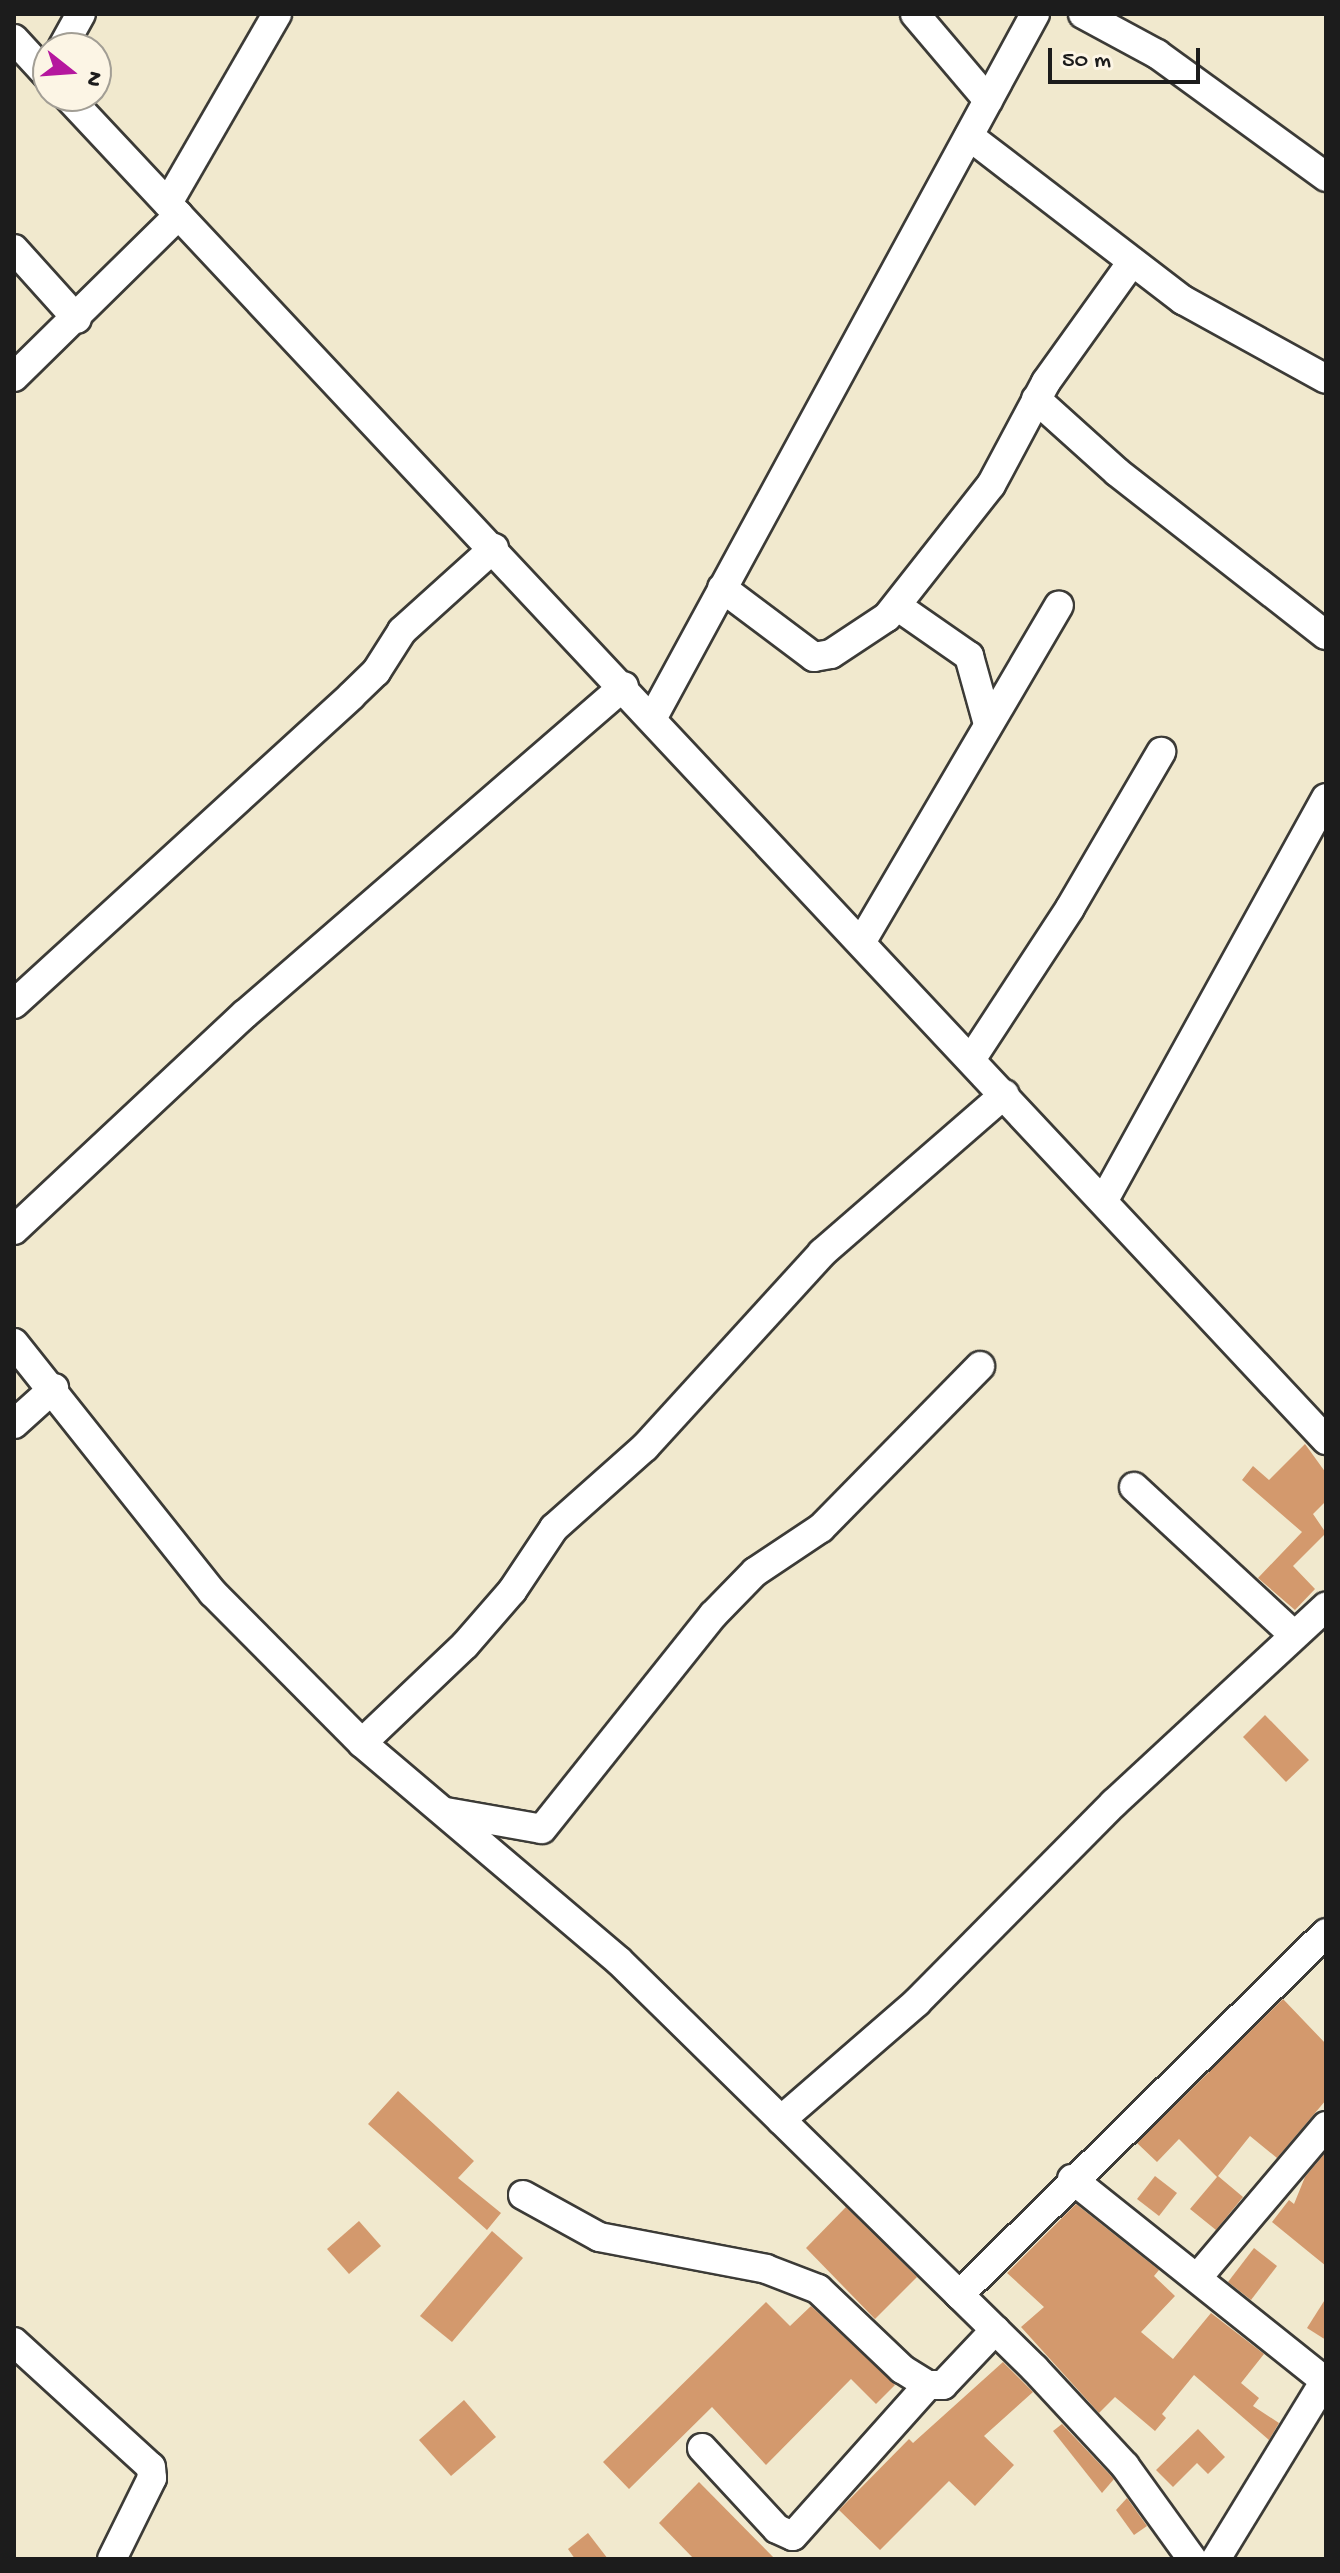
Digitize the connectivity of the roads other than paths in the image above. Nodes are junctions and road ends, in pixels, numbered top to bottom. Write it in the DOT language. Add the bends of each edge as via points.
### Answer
graph roads {
  1 [pos="81,14"];
  2 [pos="277,14"];
  3 [pos="915,14"];
  4 [pos="1035,14"];
  5 [pos="1083,14"];
  6 [pos="71,32"];
  7 [pos="14,39"];
  8 [pos="32,58"];
  9 [pos="988,100"];
  10 [pos="82,112"];
  11 [pos="969,136"];
  12 [pos="1326,177"];
  13 [pos="174,209"];
  14 [pos="14,249"];
  15 [pos="1132,262"];
  16 [pos="77,319"];
  17 [pos="14,377"];
  18 [pos="1326,379"];
  19 [pos="1036,399"];
  20 [pos="494,548"];
  21 [pos="722,588"];
  22 [pos="1059,605"];
  23 [pos="897,606"];
  24 [pos="1326,635"];
  25 [pos="624,686"];
  26 [pos="653,717"];
  27 [pos="988,724"];
  28 [pos="1161,752"];
  29 [pos="1326,798"];
  30 [pos="862,941"];
  31 [pos="14,1004"];
  32 [pos="972,1058"];
  33 [pos="1005,1094"];
  34 [pos="1104,1200"];
  35 [pos="14,1230"];
  36 [pos="14,1343"];
  37 [pos="980,1366"];
  38 [pos="54,1388"];
  39 [pos="14,1424"];
  40 [pos="1326,1440"];
  41 [pos="1134,1487"];
  42 [pos="1326,1607"];
  43 [pos="1294,1635"];
  44 [pos="362,1743"];
  45 [pos="441,1810"];
  46 [pos="1326,1933"];
  47 [pos="781,2120"];
  48 [pos="1326,2126"];
  49 [pos="1072,2179"];
  50 [pos="523,2195"];
  51 [pos="1198,2277"];
  52 [pos="959,2295"];
  53 [pos="995,2330"];
  54 [pos="14,2342"];
  55 [pos="1326,2380"];
  56 [pos="928,2385"];
  57 [pos="702,2448"];
  58 [pos="112,2559"];
  59 [pos="1192,2559"];
  60 [pos="1216,2559"];
  1 -- 6 [label="street"];
  2 -- 13 [label="street"];
  3 -- 9 [label="street"];
  4 -- 9 [label="street"];
  5 -- 12 [label="street" via="1157,54"];
  7 -- 8 [label="street"];
  9 -- 11 [label="street"];
  10 -- 13 [label="street"];
  11 -- 15 [label="street"];
  11 -- 21 [label="street"];
  13 -- 16 [label="street"];
  13 -- 20 [label="street"];
  14 -- 16 [label="street"];
  15 -- 18 [label="street" via="1183,300"];
  15 -- 19 [label="street"];
  16 -- 17 [label="street"];
  19 -- 23 [label="street" via="991,485"];
  19 -- 24 [label="street" via="1117,472"];
  20 -- 25 [label="street"];
  20 -- 31 [label="street" via="402,631 376,672 351,696"];
  21 -- 23 [label="street" via="814,657 831,654"];
  21 -- 26 [label="street"];
  22 -- 27 [label="street"];
  23 -- 27 [label="street" via="969,656"];
  25 -- 26 [label="street"];
  25 -- 35 [label="street" via="245,1014"];
  26 -- 30 [label="street"];
  27 -- 30 [label="street"];
  28 -- 32 [label="street" via="1070,908"];
  29 -- 34 [label="street"];
  30 -- 32 [label="street"];
  32 -- 33 [label="street"];
  33 -- 34 [label="street"];
  33 -- 44 [label="street" via="822,1253 645,1447 554,1528 512,1591 465,1645"];
  34 -- 40 [label="street"];
  36 -- 38 [label="street"];
  37 -- 45 [label="street" via="821,1528 755,1572 722,1605 545,1827 533,1831"];
  38 -- 39 [label="street"];
  38 -- 44 [label="street" via="157,1528 213,1593"];
  41 -- 43 [label="street"];
  42 -- 43 [label="street"];
  43 -- 47 [label="street" via="1114,1803 917,2002"];
  44 -- 45 [label="street"];
  45 -- 47 [label="street" via="619,1961"];
  46 -- 49 [label="street"];
  47 -- 52 [label="street"];
  48 -- 51 [label="street"];
  49 -- 51 [label="street"];
  49 -- 52 [label="street"];
  50 -- 56 [label="street" via="599,2237 766,2269 818,2289 902,2369"];
  51 -- 55 [label="street"];
  52 -- 53 [label="street"];
  53 -- 56 [label="street" via="943,2385"];
  53 -- 59 [label="street" via="1125,2466"];
  54 -- 58 [label="street" via="151,2467 150,2481"];
  55 -- 60 [label="street"];
  56 -- 57 [label="street" via="793,2536 777,2529"];
}
